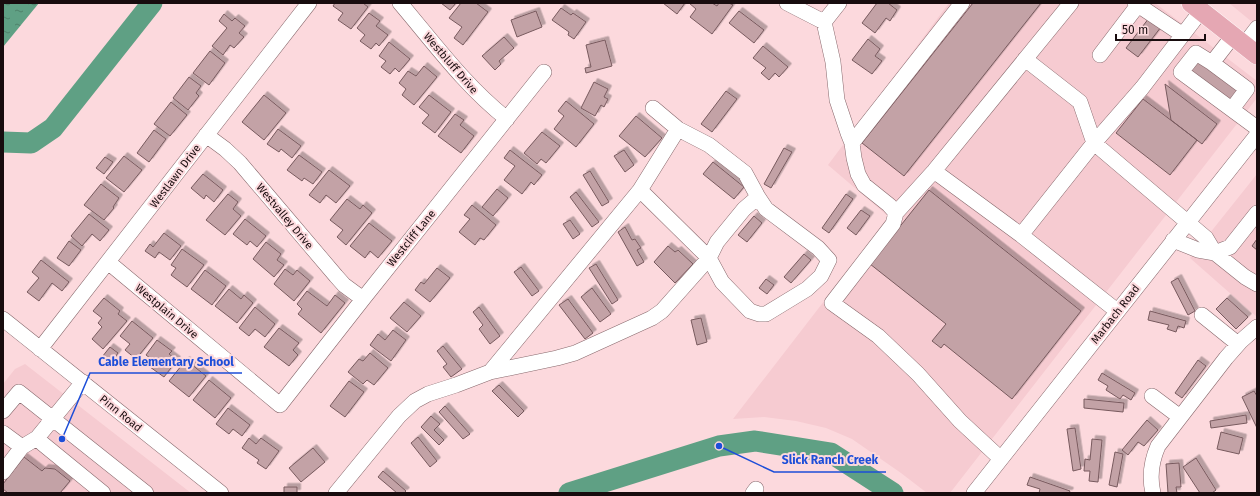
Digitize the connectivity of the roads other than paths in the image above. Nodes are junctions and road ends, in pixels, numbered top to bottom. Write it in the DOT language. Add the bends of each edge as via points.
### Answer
graph roads {
  1 [pos="310,3"];
  2 [pos="400,3"];
  3 [pos="787,3"];
  4 [pos="839,3"];
  5 [pos="962,3"];
  6 [pos="1071,3"];
  7 [pos="1137,4"];
  8 [pos="1196,7"];
  9 [pos="824,22"];
  10 [pos="1257,28"];
  11 [pos="1183,35"];
  12 [pos="1245,45"];
  13 [pos="1100,55"];
  14 [pos="1025,60"];
  15 [pos="1212,63"];
  16 [pos="544,72"];
  17 [pos="653,108"];
  18 [pos="1232,110"];
  19 [pos="507,119"];
  20 [pos="678,128"];
  21 [pos="1257,128"];
  22 [pos="206,135"];
  23 [pos="1257,135"];
  24 [pos="852,143"];
  25 [pos="1094,143"];
  26 [pos="934,171"];
  27 [pos="640,190"];
  28 [pos="758,197"];
  29 [pos="896,213"];
  30 [pos="1257,213"];
  31 [pos="1188,221"];
  32 [pos="1021,235"];
  33 [pos="1173,240"];
  34 [pos="1215,253"];
  35 [pos="709,258"];
  36 [pos="108,262"];
  37 [pos="1257,284"];
  38 [pos="363,299"];
  39 [pos="1117,311"];
  40 [pos="1202,315"];
  41 [pos="3,319"];
  42 [pos="1257,327"];
  43 [pos="1238,344"];
  44 [pos="40,348"];
  45 [pos="490,372"];
  46 [pos="82,382"];
  47 [pos="1152,396"];
  48 [pos="280,405"];
  49 [pos="3,411"];
  50 [pos="1180,417"];
  51 [pos="52,418"];
  52 [pos="3,433"];
  53 [pos="37,438"];
  54 [pos="22,447"];
  55 [pos="1001,459"];
  56 [pos="3,472"];
  57 [pos="103,493"];
  58 [pos="146,493"];
  59 [pos="221,493"];
  60 [pos="336,493"];
  61 [pos="974,493"];
  62 [pos="1153,493"];
  1 -- 22 [label="street, Westlawn Drive"];
  2 -- 19 [label="street, Westbluff Drive" via="465,81"];
  3 -- 9 [label="street"];
  4 -- 9 [label="street"];
  5 -- 24 [label="street"];
  6 -- 14 [label="street"];
  7 -- 11 [label="street"];
  7 -- 13 [label="street"];
  8 -- 11 [label="street"];
  8 -- 12 [label="main road"];
  9 -- 24 [label="street" via="833,62 837,100"];
  10 -- 12 [label="street"];
  11 -- 25 [label="street" via="1142,88"];
  12 -- 15 [label="street"];
  14 -- 25 [label="street" via="1080,102"];
  14 -- 26 [label="street"];
  15 -- 18 [label="street" via="1247,89"];
  15 -- 18 [label="street" via="1196,53 1181,72"];
  16 -- 19 [label="street, Westcliff Lane"];
  17 -- 20 [label="street"];
  18 -- 21 [label="street"];
  19 -- 38 [label="street, Westcliff Lane"];
  20 -- 27 [label="street"];
  20 -- 28 [label="street" via="709,145 745,173"];
  22 -- 36 [label="street, Westlawn Drive"];
  22 -- 38 [label="street, Westvalley Drive" via="240,163 336,276"];
  23 -- 31 [label="street, Marbach Road"];
  24 -- 29 [label="street" via="858,174 864,185"];
  25 -- 31 [label="street"];
  25 -- 32 [label="street"];
  26 -- 29 [label="street"];
  26 -- 32 [label="street"];
  27 -- 35 [label="street"];
  27 -- 45 [label="street"];
  28 -- 35 [label="street" via="744,209 717,242"];
  28 -- 35 [label="street" via="766,209 829,260 821,276 807,289 766,314 759,314 750,310 722,282"];
  29 -- 55 [label="street" via="893,224 832,303 878,336 918,374 960,421"];
  30 -- 34 [label="street" via="1230,246"];
  31 -- 33 [label="street, Marbach Road"];
  31 -- 34 [label="street" via="1206,238"];
  32 -- 39 [label="street"];
  33 -- 34 [label="street" via="1198,250"];
  33 -- 39 [label="street, Marbach Road"];
  34 -- 37 [label="street"];
  35 -- 45 [label="street" via="662,311 652,318 575,353"];
  36 -- 44 [label="street, Westlawn Drive"];
  36 -- 48 [label="street, Westplain Drive"];
  38 -- 48 [label="street, Westcliff Lane"];
  39 -- 55 [label="street, Marbach Road"];
  40 -- 43 [label="street"];
  41 -- 44 [label="street, Pinn Road"];
  42 -- 43 [label="street"];
  43 -- 50 [label="street"];
  44 -- 46 [label="street, Pinn Road"];
  45 -- 60 [label="street" via="415,401 399,416"];
  46 -- 51 [label="street"];
  46 -- 59 [label="street, Pinn Road"];
  47 -- 50 [label="street"];
  49 -- 51 [label="street" via="19,392"];
  50 -- 62 [label="street" via="1158,446 1153,458 1150,479"];
  51 -- 53 [label="street"];
  51 -- 58 [label="street"];
  52 -- 54 [label="street"];
  53 -- 54 [label="street"];
  53 -- 57 [label="street"];
  54 -- 56 [label="street"];
  55 -- 61 [label="street, Marbach Road"];
}
